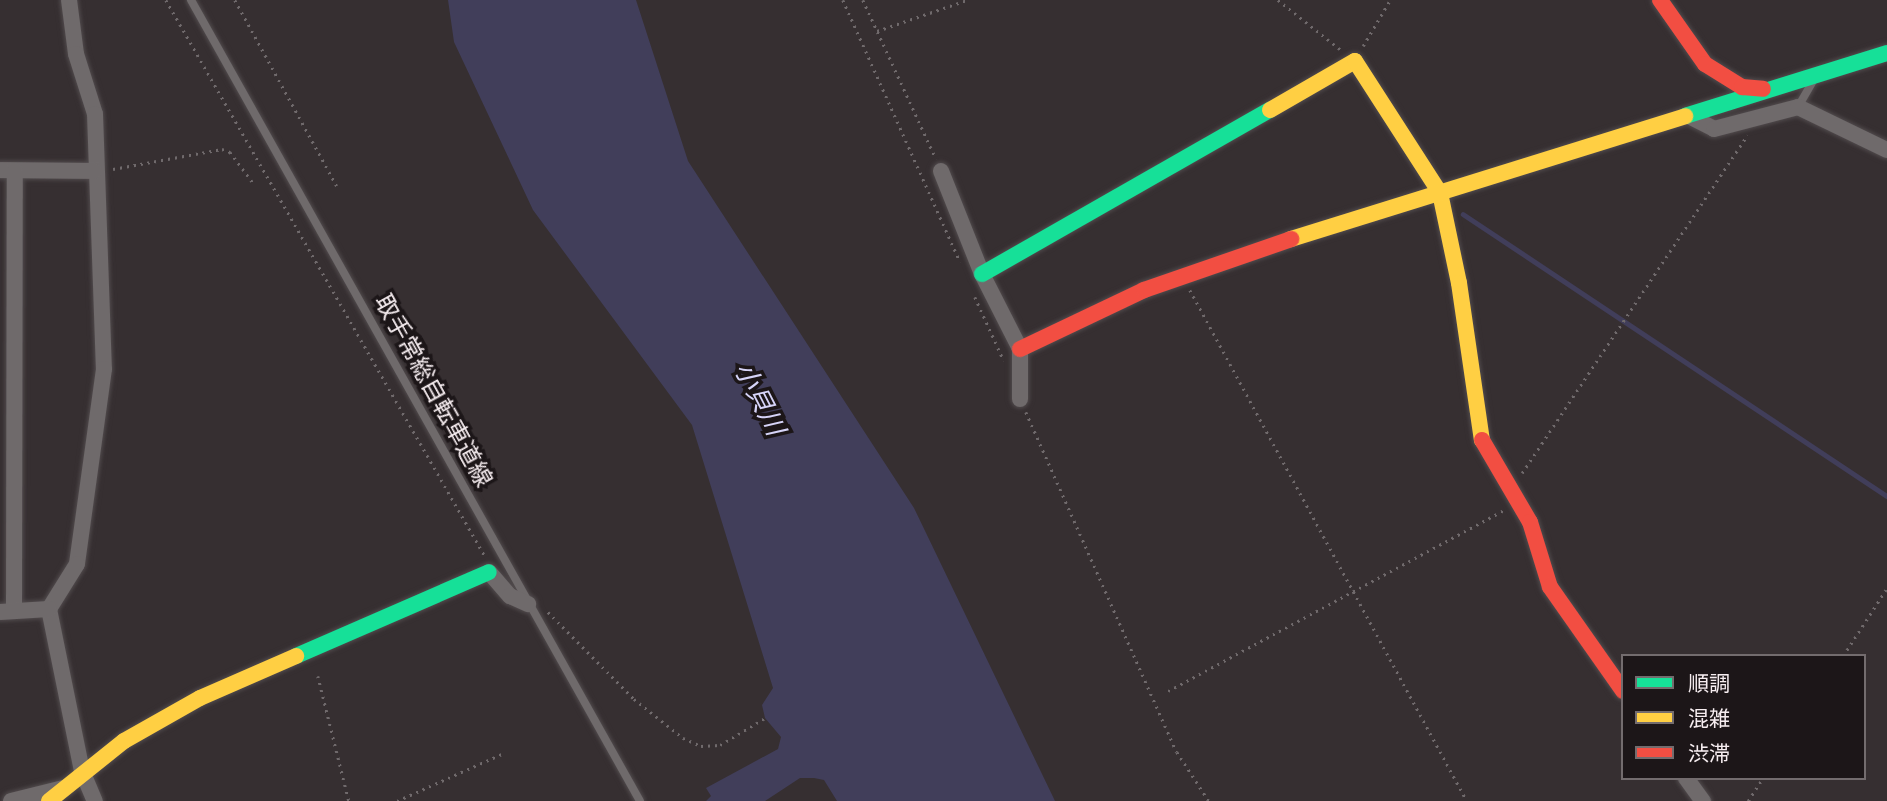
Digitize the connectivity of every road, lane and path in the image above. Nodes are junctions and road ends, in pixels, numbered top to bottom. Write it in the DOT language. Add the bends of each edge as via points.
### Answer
graph roads {
  1 [pos="69,0"];
  2 [pos="166,0"];
  3 [pos="191,0"];
  4 [pos="235,0"];
  5 [pos="863,0"];
  6 [pos="967,0"];
  7 [pos="1278,0"];
  8 [pos="1390,0"];
  9 [pos="1660,0"];
  10 [pos="876,31"];
  11 [pos="1887,53"];
  12 [pos="1355,61"];
  13 [pos="1817,75"];
  14 [pos="1769,89"];
  15 [pos="1798,107"];
  16 [pos="1687,115"];
  17 [pos="1753,116"];
  18 [pos="1887,150"];
  19 [pos="8,171"];
  20 [pos="94,171"];
  21 [pos="941,171"];
  22 [pos="253,183"];
  23 [pos="337,186"];
  24 [pos="1440,193"];
  25 [pos="982,274"];
  26 [pos="1182,276"];
  27 [pos="1020,349"];
  28 [pos="1020,399"];
  29 [pos="1513,498"];
  30 [pos="489,572"];
  31 [pos="1887,588"];
  32 [pos="1353,589"];
  33 [pos="528,604"];
  34 [pos="49,609"];
  35 [pos="7,612"];
  36 [pos="1844,654"];
  37 [pos="318,676"];
  38 [pos="1621,688"];
  39 [pos="1168,691"];
  40 [pos="765,718"];
  41 [pos="504,753"];
  42 [pos="82,771"];
  43 [pos="1687,780"];
  44 [pos="1762,780"];
  45 [pos="63,788"];
  46 [pos="11,801"];
  47 [pos="49,801"];
  48 [pos="95,801"];
  49 [pos="349,801"];
  50 [pos="397,801"];
  51 [pos="640,801"];
  52 [pos="1467,801"];
  53 [pos="1703,801"];
  54 [pos="1748,801"];
  1 -- 20 [label="street" via="76,54 95,114"];
  2 -- 30 [label="path" via="481,547"];
  3 -- 33 [label="lane, 取手常総自転車道線"];
  4 -- 23 [label="path"];
  5 -- 10 [label="path"];
  6 -- 10 [label="path"];
  7 -- 12 [label="path"];
  8 -- 12 [label="path"];
  9 -- 14 [label="street" via="1705,64 1742,87"];
  10 -- 21 [label="path"];
  11 -- 13 [label="street"];
  12 -- 24 [label="street"];
  12 -- 25 [label="street"];
  13 -- 14 [label="street"];
  13 -- 15 [label="lane"];
  14 -- 16 [label="street"];
  15 -- 17 [label="street"];
  15 -- 18 [label="street"];
  16 -- 17 [label="street" via="1714,129"];
  16 -- 24 [label="street"];
  17 -- 29 [label="path" via="1750,131 1618,328"];
  19 -- 20 [label="street"];
  19 -- 35 [label="street"];
  20 -- 22 [label="path" via="149,166 222,149 235,157"];
  20 -- 34 [label="street" via="104,369 77,564"];
  21 -- 25 [label="street"];
  24 -- 26 [label="street"];
  24 -- 29 [label="street" via="1481,439"];
  25 -- 27 [label="street"];
  26 -- 27 [label="street"];
  26 -- 32 [label="path"];
  27 -- 28 [label="street"];
  29 -- 32 [label="path"];
  29 -- 38 [label="street" via="1530,522 1550,587"];
  30 -- 33 [label="street" via="510,596"];
  30 -- 42 [label="street" via="200,698"];
  31 -- 36 [label="path"];
  32 -- 39 [label="path"];
  32 -- 52 [label="path"];
  33 -- 40 [label="path" via="541,606 634,699 692,742 720,745"];
  33 -- 51 [label="lane, 取手常総自転車道線"];
  34 -- 35 [label="street"];
  34 -- 42 [label="street"];
  37 -- 49 [label="path"];
  41 -- 50 [label="path"];
  42 -- 45 [label="street"];
  42 -- 48 [label="street"];
  43 -- 53 [label="street"];
  44 -- 54 [label="path"];
  45 -- 46 [label="street"];
  45 -- 47 [label="street"];
}
